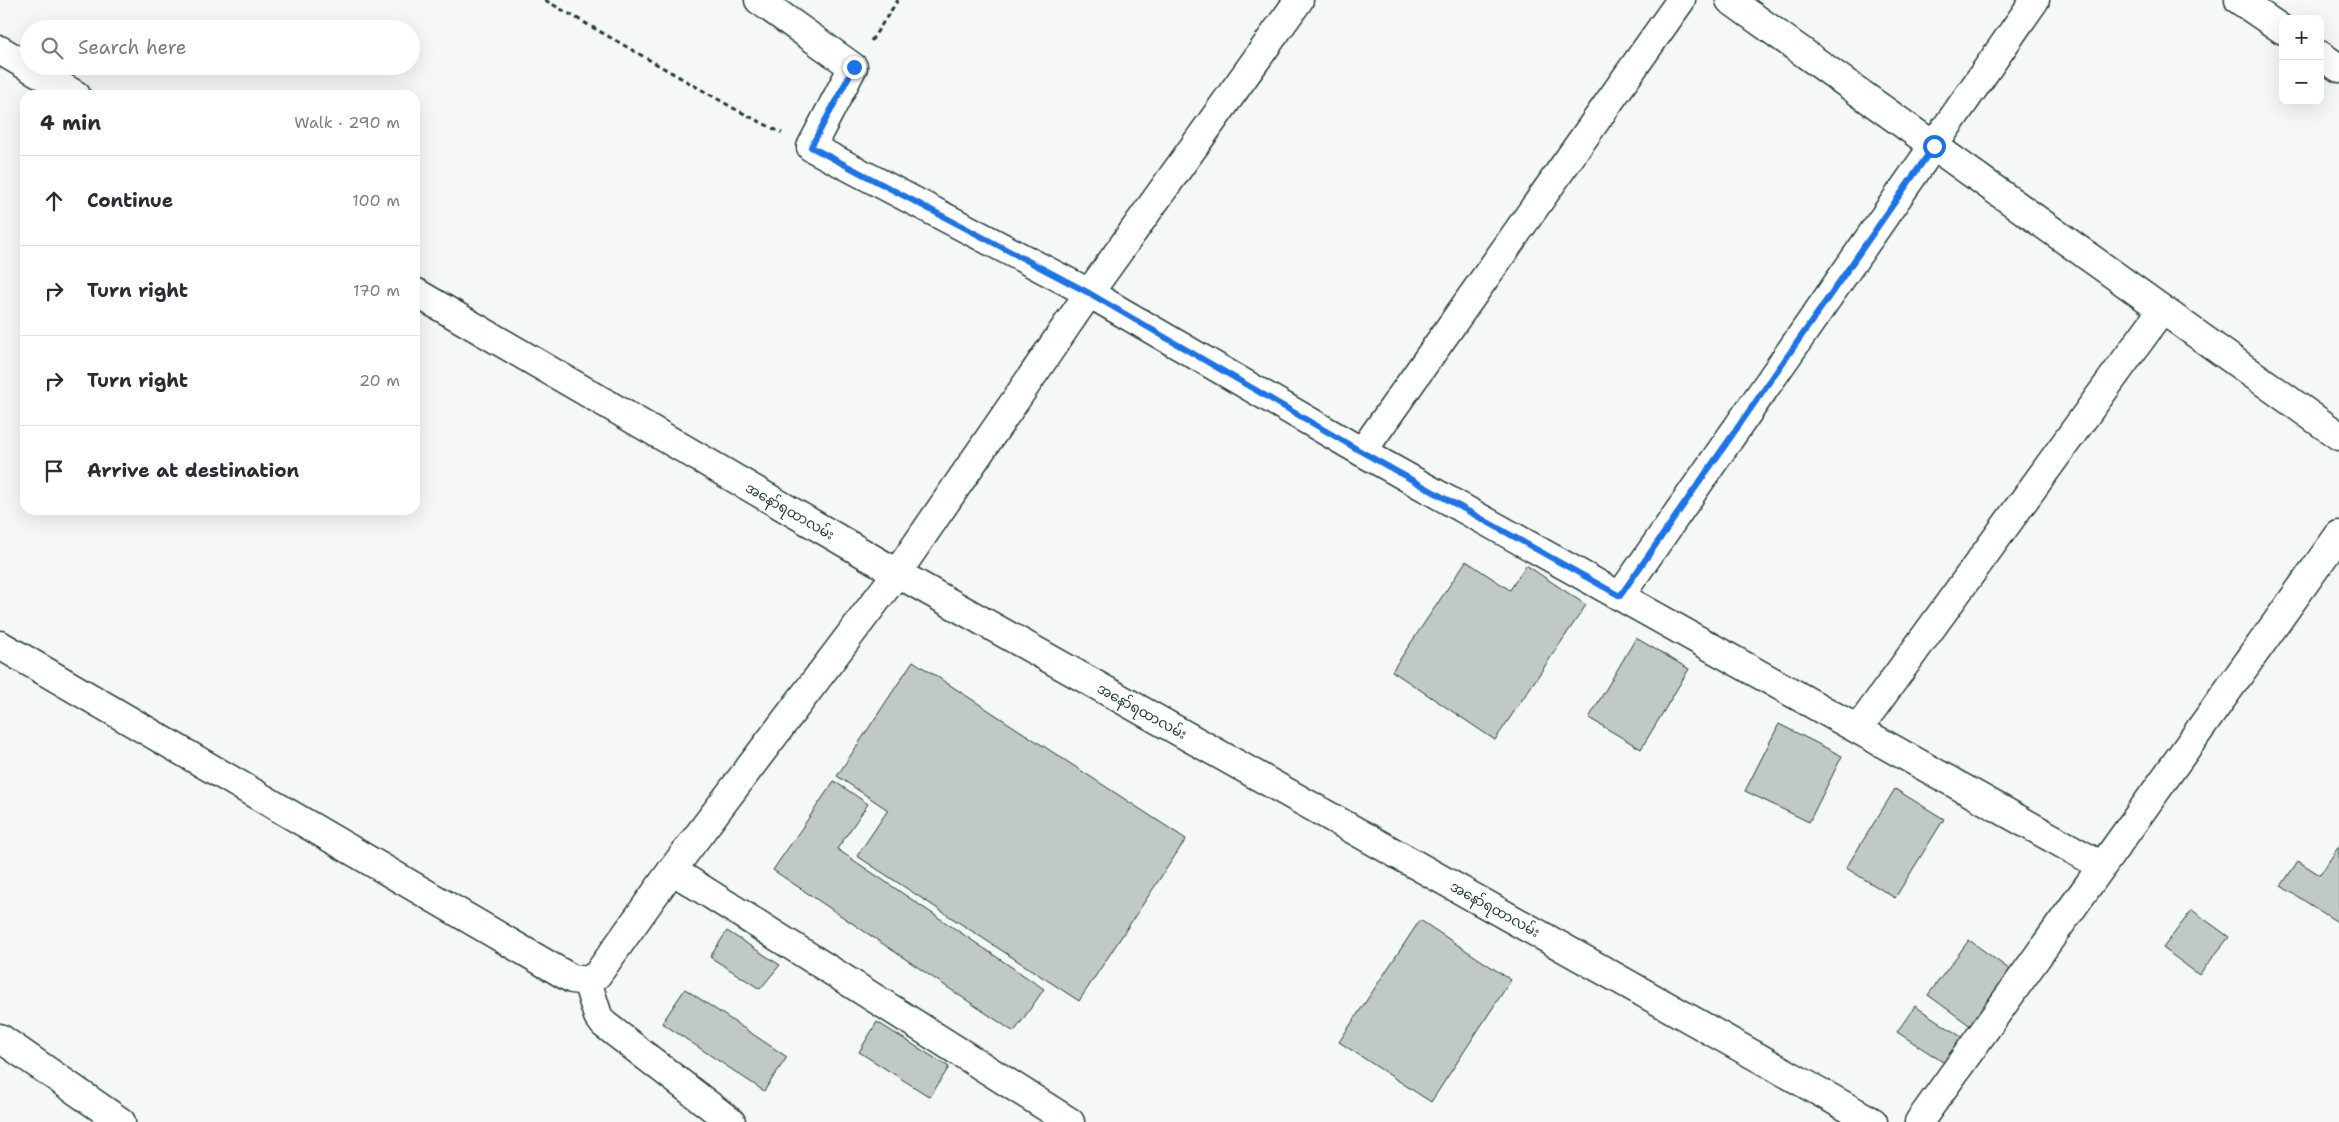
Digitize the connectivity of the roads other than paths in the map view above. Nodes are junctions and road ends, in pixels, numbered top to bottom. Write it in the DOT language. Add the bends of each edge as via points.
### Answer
graph roads {
  1 [pos="759,0"];
  2 [pos="1299,0"];
  3 [pos="1681,0"];
  4 [pos="1730,0"];
  5 [pos="2035,0"];
  6 [pos="2239,0"];
  7 [pos="2279,27"];
  8 [pos="0,50"];
  9 [pos="20,62"];
  10 [pos="42,75"];
  11 [pos="68,90"];
  12 [pos="1934,146"];
  13 [pos="1089,293"];
  14 [pos="420,295"];
  15 [pos="2162,310"];
  16 [pos="2339,436"];
  17 [pos="1362,452"];
  18 [pos="2339,535"];
  19 [pos="898,573"];
  20 [pos="1620,596"];
  21 [pos="0,645"];
  22 [pos="1858,729"];
  23 [pos="2102,866"];
  24 [pos="672,870"];
  25 [pos="587,981"];
  26 [pos="0,1038"];
  27 [pos="121,1122"];
  28 [pos="731,1122"];
  29 [pos="1070,1122"];
  30 [pos="1872,1122"];
  31 [pos="1919,1122"];
  1 -- 13 [label="street" via="854,67 811,147"];
  2 -- 13 [label="street"];
  3 -- 17 [label="street"];
  4 -- 12 [label="street"];
  5 -- 12 [label="street"];
  6 -- 7 [label="street"];
  8 -- 9 [label="street"];
  10 -- 11 [label="street"];
  12 -- 15 [label="street"];
  12 -- 20 [label="street"];
  13 -- 17 [label="street"];
  13 -- 19 [label="street"];
  14 -- 19 [label="street, အနော်ရထာလမ်း"];
  15 -- 16 [label="street"];
  15 -- 22 [label="street"];
  17 -- 20 [label="street"];
  18 -- 23 [label="street"];
  19 -- 24 [label="street"];
  19 -- 30 [label="street, အနော်ရထာလမ်း"];
  20 -- 22 [label="street"];
  21 -- 25 [label="street" via="572,980"];
  22 -- 23 [label="street"];
  23 -- 31 [label="street"];
  24 -- 25 [label="street" via="597,975"];
  24 -- 29 [label="street"];
  25 -- 28 [label="street" via="598,1016 604,1024"];
  26 -- 27 [label="street"];
}
